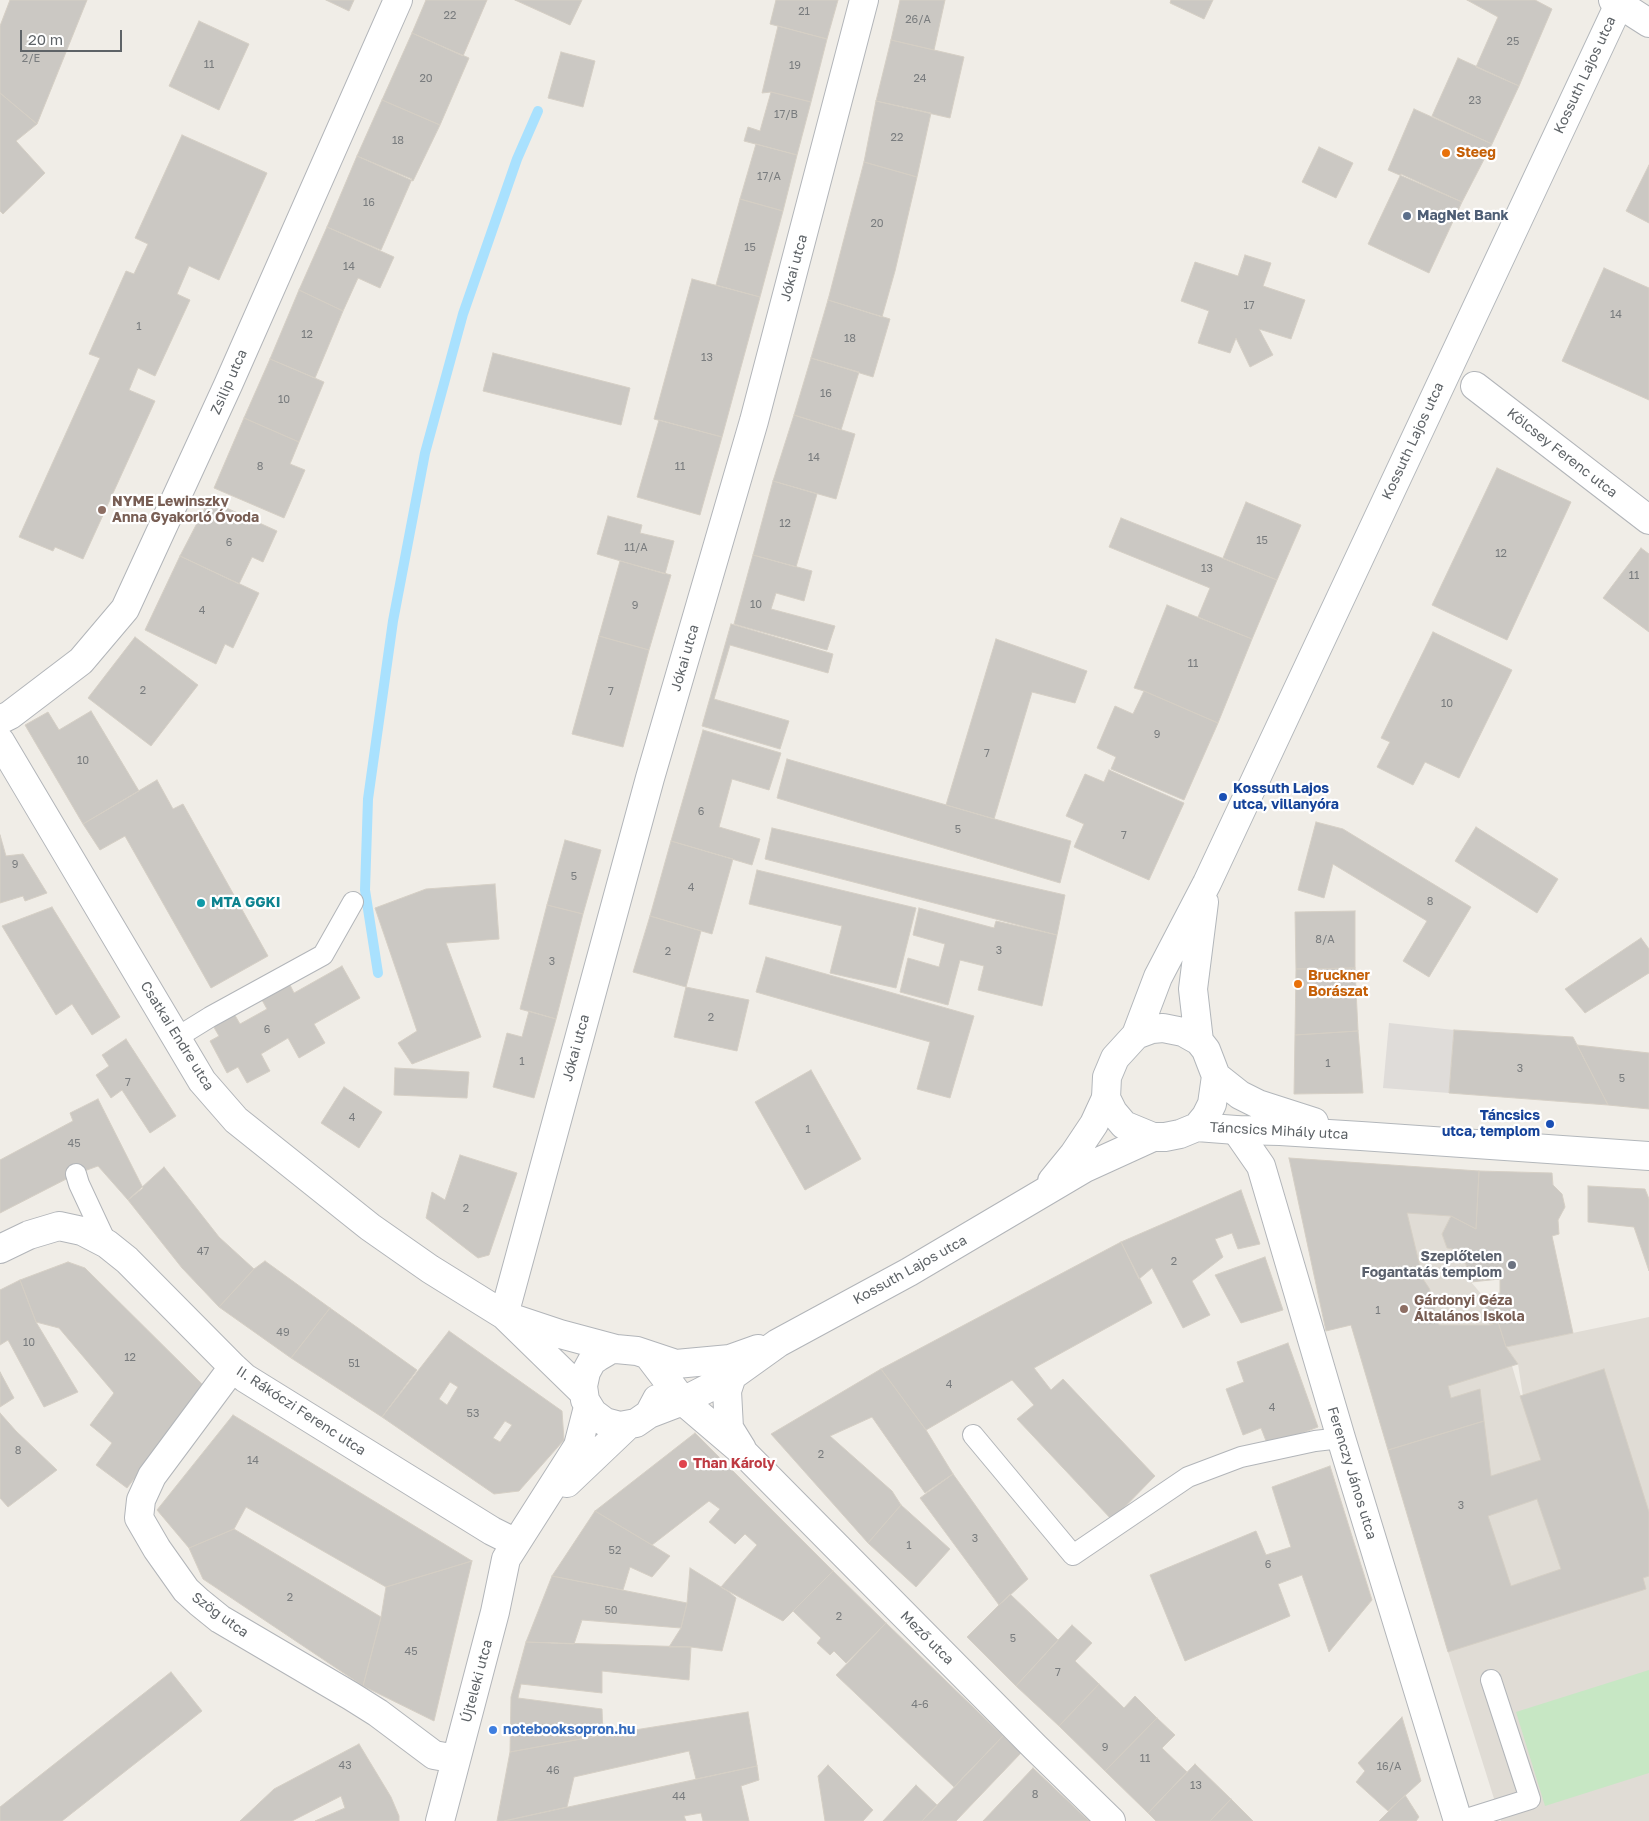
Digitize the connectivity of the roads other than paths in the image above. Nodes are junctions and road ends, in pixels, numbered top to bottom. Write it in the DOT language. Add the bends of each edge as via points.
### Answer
graph roads {
  1 [pos="398,0"];
  2 [pos="864,0"];
  3 [pos="1618,1"];
  4 [pos="1649,23"];
  5 [pos="1475,386"];
  6 [pos="1649,520"];
  7 [pos="0,720"];
  8 [pos="0,741"];
  9 [pos="1207,883"];
  10 [pos="353,902"];
  11 [pos="1136,1035"];
  12 [pos="176,1038"];
  13 [pos="1199,1041"];
  14 [pos="1216,1076"];
  15 [pos="1106,1098"];
  16 [pos="1197,1127"];
  17 [pos="1236,1130"];
  18 [pos="1361,1136"];
  19 [pos="1154,1137"];
  20 [pos="1649,1156"];
  21 [pos="76,1174"];
  22 [pos="1040,1195"];
  23 [pos="107,1244"];
  24 [pos="0,1249"];
  25 [pos="504,1315"];
  26 [pos="778,1343"];
  27 [pos="616,1349"];
  28 [pos="653,1363"];
  29 [pos="233,1367"];
  30 [pos="732,1376"];
  31 [pos="586,1400"];
  32 [pos="683,1401"];
  33 [pos="638,1420"];
  34 [pos="974,1435"];
  35 [pos="1341,1438"];
  36 [pos="744,1452"];
  37 [pos="516,1543"];
  38 [pos="1491,1680"];
  39 [pos="456,1759"];
  40 [pos="440,1821"];
  41 [pos="1111,1821"];
  42 [pos="1459,1821"];
  1 -- 7 [label="street, Zsilip utca" via="125,609 81,661"];
  2 -- 25 [label="street, Jókai utca" via="754,421 650,778"];
  3 -- 4 [label="street"];
  3 -- 9 [label="street, Kossuth Lajos utca"];
  5 -- 6 [label="street, Kölcsey Ferenc utca"];
  8 -- 12 [label="street, Csatkai Endre utca"];
  9 -- 11 [label="street, Kossuth Lajos utca" via="1158,977"];
  9 -- 13 [label="street, Kossuth Lajos utca" via="1193,989"];
  10 -- 12 [label="lane" via="323,955"];
  11 -- 13 [label="street" via="1163,1028 1183,1032"];
  11 -- 15 [label="street" via="1115,1058 1107,1077"];
  12 -- 25 [label="street, Csatkai Endre utca" via="202,1081 236,1120 370,1227"];
  13 -- 14 [label="street"];
  14 -- 16 [label="street" via="1212,1104"];
  14 -- 18 [label="street, Táncsics Mihály utca" via="1258,1104"];
  15 -- 19 [label="street" via="1124,1125"];
  15 -- 22 [label="street, Kossuth Lajos utca" via="1084,1139"];
  16 -- 17 [label="street, Táncsics Mihály utca"];
  16 -- 19 [label="street" via="1180,1134"];
  17 -- 18 [label="street, Táncsics Mihály utca"];
  17 -- 35 [label="street, Ferenczy János utca" via="1261,1166"];
  18 -- 20 [label="street, Táncsics Mihály utca"];
  19 -- 22 [label="street, Kossuth Lajos utca" via="1085,1168"];
  21 -- 23 [label="lane"];
  22 -- 26 [label="street, Kossuth Lajos utca" via="909,1272"];
  23 -- 24 [label="street, II. Rákóczi Ferenc utca" via="82,1231 59,1226 29,1235"];
  23 -- 29 [label="street, II. Rákóczi Ferenc utca"];
  25 -- 27 [label="street, Csatkai Endre utca"];
  25 -- 31 [label="street, Csatkai Endre utca"];
  26 -- 28 [label="street, Kossuth Lajos utca" via="730,1358"];
  26 -- 30 [label="street, Kossuth Lajos utca"];
  27 -- 28 [label="street" via="637,1351"];
  27 -- 31 [label="street" via="592,1361 584,1379"];
  28 -- 32 [label="street, Mező utca"];
  28 -- 33 [label="street" via="660,1387 658,1397"];
  29 -- 37 [label="street, II. Rákóczi Ferenc utca" via="306,1416"];
  29 -- 39 [label="street, Szög utca" via="152,1476 141,1500 139,1518 186,1590 220,1619 378,1713 434,1755"];
  30 -- 32 [label="street, Kossuth Lajos utca"];
  30 -- 36 [label="street, Mező utca" via="727,1391 729,1428"];
  31 -- 33 [label="street" via="605,1422 620,1426"];
  31 -- 37 [label="street, Újteleki utca" via="578,1446"];
  32 -- 33 [label="street, Kossuth Lajos utca"];
  32 -- 36 [label="street, Mező utca"];
  33 -- 37 [label="street, Újteleki utca" via="542,1508"];
  34 -- 35 [label="lane" via="1073,1555 1188,1477 1241,1457"];
  35 -- 42 [label="street, Ferenczy János utca"];
  36 -- 41 [label="street, Mező utca"];
  37 -- 39 [label="street, Újteleki utca" via="506,1559"];
  38 -- 42 [label="lane" via="1530,1799"];
  39 -- 40 [label="street, Újteleki utca"];
}
